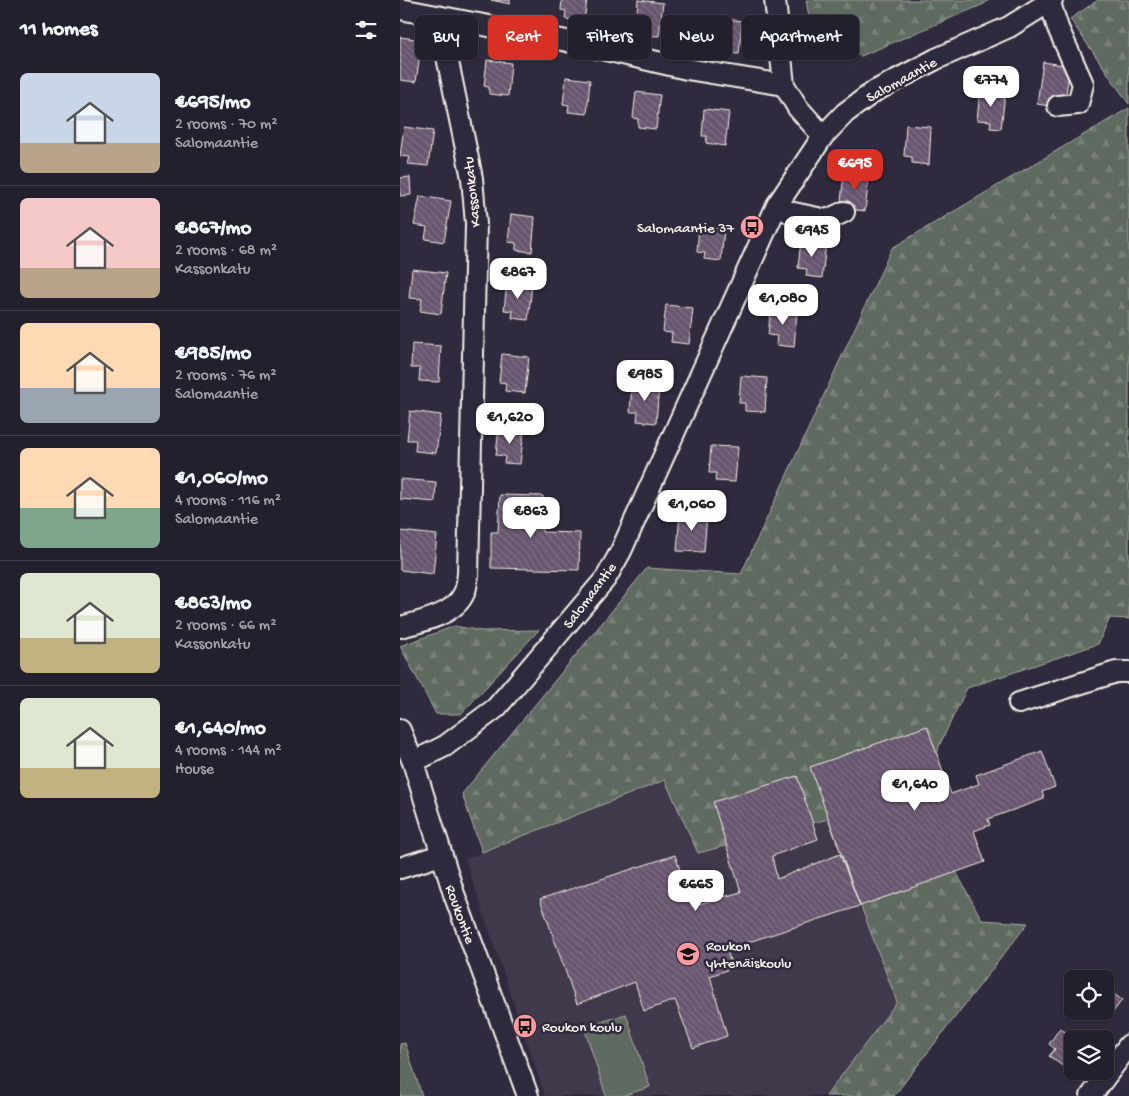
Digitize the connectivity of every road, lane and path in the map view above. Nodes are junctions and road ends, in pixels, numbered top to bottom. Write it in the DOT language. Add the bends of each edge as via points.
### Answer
graph roads {
  1 [pos="775,0"];
  2 [pos="1051,1"];
  3 [pos="400,9"];
  4 [pos="426,15"];
  5 [pos="478,25"];
  6 [pos="448,60"];
  7 [pos="784,85"];
  8 [pos="1058,106"];
  9 [pos="823,136"];
  10 [pos="777,205"];
  11 [pos="844,212"];
  12 [pos="400,627"];
  13 [pos="1129,672"];
  14 [pos="1019,703"];
  15 [pos="400,730"];
  16 [pos="413,762"];
  17 [pos="441,855"];
  18 [pos="400,868"];
  19 [pos="1129,1046"];
  20 [pos="528,1096"];
  21 [pos="1091,1096"];
  1 -- 7 [label="street"];
  2 -- 8 [label="street" via="1058,28 1083,84 1078,104"];
  2 -- 9 [label="street, Salomaantie" via="1010,27 875,90"];
  3 -- 4 [label="street"];
  5 -- 7 [label="street" via="567,41 687,69"];
  6 -- 12 [label="street, Kassonkatu" via="472,178 476,224 468,574 464,595 450,609 427,620"];
  7 -- 9 [label="street" via="798,108"];
  9 -- 10 [label="street, Salomaantie"];
  10 -- 11 [label="street" via="790,212 827,220"];
  10 -- 16 [label="street, Salomaantie" via="606,578 496,708 445,746"];
  13 -- 14 [label="street" via="1116,672"];
  15 -- 16 [label="street, Roukontie"];
  16 -- 17 [label="street, Roukontie"];
  17 -- 18 [label="street"];
  17 -- 20 [label="street, Roukontie"];
  19 -- 21 [label="street"];
}
